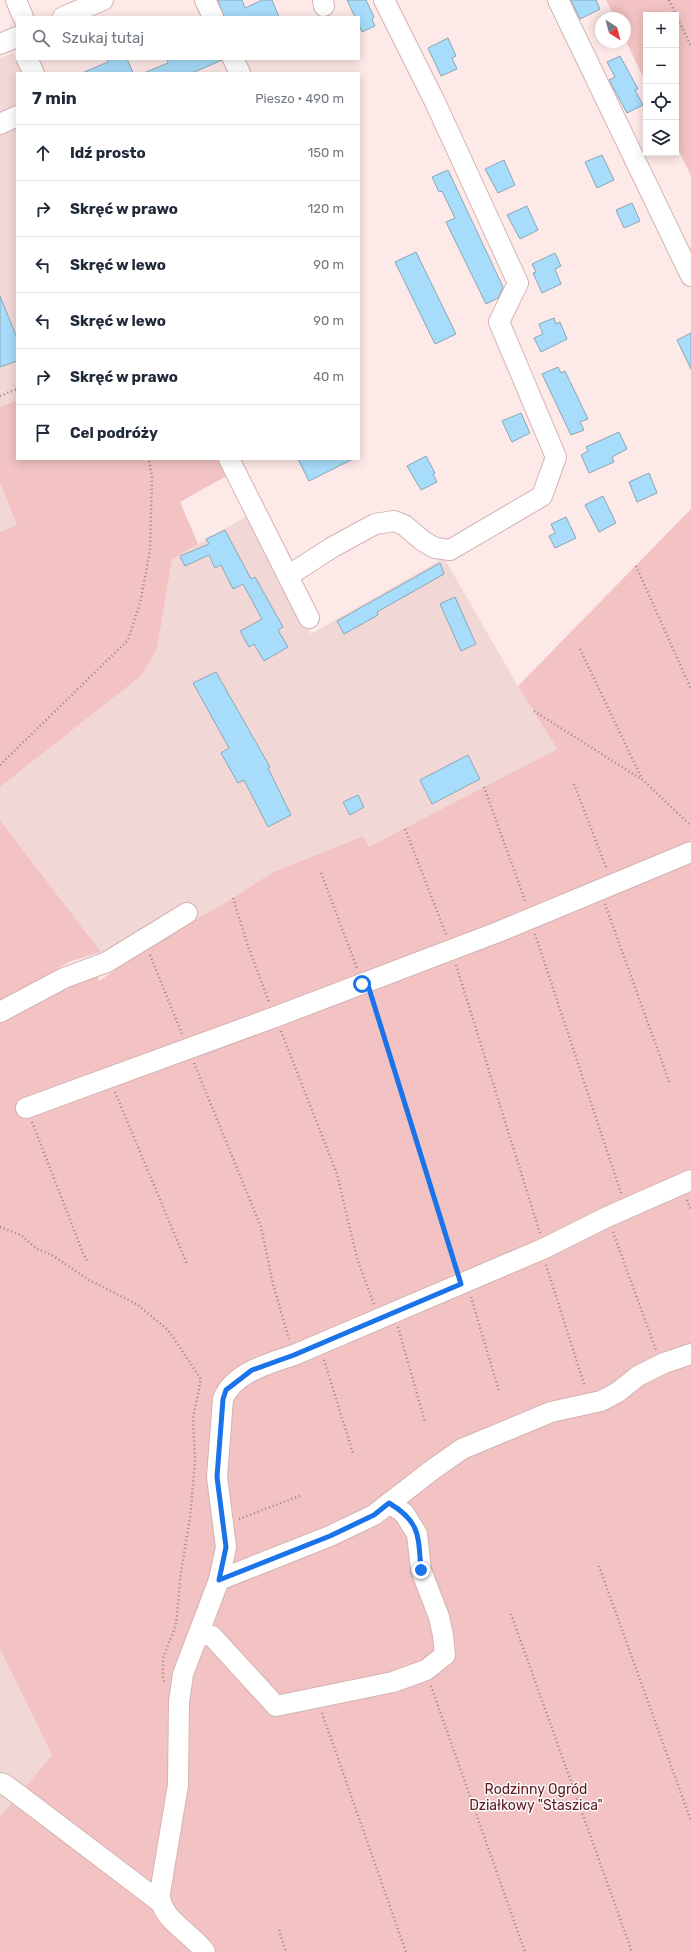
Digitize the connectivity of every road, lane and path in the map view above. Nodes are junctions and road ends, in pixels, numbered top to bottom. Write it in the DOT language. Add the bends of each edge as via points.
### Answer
graph roads {
  1 [pos="16,0"];
  2 [pos="104,0"];
  3 [pos="206,0"];
  4 [pos="384,0"];
  5 [pos="558,0"];
  6 [pos="669,0"];
  7 [pos="675,12"];
  8 [pos="23,16"];
  9 [pos="65,16"];
  10 [pos="213,16"];
  11 [pos="679,21"];
  12 [pos="691,46"];
  13 [pos="28,60"];
  14 [pos="234,60"];
  15 [pos="34,72"];
  16 [pos="240,72"];
  17 [pos="16,116"];
  18 [pos="0,124"];
  19 [pos="691,276"];
  20 [pos="16,389"];
  21 [pos="0,396"];
  22 [pos="149,460"];
  23 [pos="230,460"];
  24 [pos="636,566"];
  25 [pos="288,576"];
  26 [pos="309,618"];
  27 [pos="580,649"];
  28 [pos="691,689"];
  29 [pos="534,711"];
  30 [pos="0,765"];
  31 [pos="642,779"];
  32 [pos="574,784"];
  33 [pos="484,787"];
  34 [pos="691,826"];
  35 [pos="405,829"];
  36 [pos="691,852"];
  37 [pos="321,873"];
  38 [pos="606,886"];
  39 [pos="233,898"];
  40 [pos="187,913"];
  41 [pos="531,917"];
  42 [pos="146,948"];
  43 [pos="452,949"];
  44 [pos="365,983"];
  45 [pos="0,1012"];
  46 [pos="275,1017"];
  47 [pos="188,1050"];
  48 [pos="110,1078"];
  49 [pos="670,1084"];
  50 [pos="26,1108"];
  51 [pos="691,1180"];
  52 [pos="626,1208"];
  53 [pos="607,1217"];
  54 [pos="0,1227"];
  55 [pos="543,1249"];
  56 [pos="87,1261"];
  57 [pos="187,1264"];
  58 [pos="464,1283"];
  59 [pos="386,1315"];
  60 [pos="319,1344"];
  61 [pos="691,1354"];
  62 [pos="294,1355"];
  63 [pos="658,1356"];
  64 [pos="585,1387"];
  65 [pos="499,1391"];
  66 [pos="425,1422"];
  67 [pos="353,1453"];
  68 [pos="302,1495"];
  69 [pos="389,1503"];
  70 [pos="237,1520"];
  71 [pos="599,1566"];
  72 [pos="219,1580"];
  73 [pos="511,1614"];
  74 [pos="199,1634"];
  75 [pos="426,1670"];
  76 [pos="319,1698"];
  77 [pos="179,1702"];
  78 [pos="0,1783"];
  79 [pos="691,1821"];
  80 [pos="160,1902"];
  81 [pos="279,1930"];
  82 [pos="205,1952"];
  83 [pos="286,1952"];
  84 [pos="406,1952"];
  85 [pos="525,1952"];
  86 [pos="632,1952"];
  1 -- 8 [label="street"];
  2 -- 9 [label="street"];
  3 -- 10 [label="street"];
  4 -- 25 [label="street" via="435,102 518,283 500,322 556,457 542,496 450,550 435,548 404,525 394,521 375,524"];
  5 -- 19 [label="street"];
  6 -- 7 [label="path"];
  11 -- 12 [label="path"];
  13 -- 15 [label="street"];
  14 -- 16 [label="street"];
  17 -- 18 [label="street"];
  20 -- 21 [label="path"];
  22 -- 30 [label="path" via="152,478 150,551 140,603 128,640"];
  23 -- 25 [label="street"];
  24 -- 28 [label="path"];
  25 -- 26 [label="street"];
  27 -- 31 [label="path"];
  29 -- 31 [label="path"];
  31 -- 34 [label="path"];
  32 -- 38 [label="path"];
  33 -- 41 [label="path"];
  35 -- 43 [label="path"];
  36 -- 38 [label="street"];
  37 -- 44 [label="path"];
  38 -- 41 [label="street"];
  38 -- 49 [label="path"];
  39 -- 46 [label="path"];
  40 -- 45 [label="street" via="107,962 64,978"];
  41 -- 43 [label="street"];
  41 -- 52 [label="path"];
  42 -- 47 [label="path"];
  43 -- 44 [label="street"];
  43 -- 55 [label="path"];
  44 -- 46 [label="street"];
  44 -- 58 [label="path"];
  46 -- 47 [label="street"];
  46 -- 59 [label="path" via="338,1174 357,1258"];
  47 -- 48 [label="street"];
  47 -- 62 [label="path" via="262,1227 273,1284"];
  48 -- 50 [label="street"];
  48 -- 57 [label="path"];
  50 -- 56 [label="path"];
  51 -- 52 [label="street"];
  52 -- 53 [label="street"];
  53 -- 55 [label="street"];
  53 -- 63 [label="path"];
  54 -- 77 [label="path" via="21,1235 37,1249 52,1255 89,1280 138,1305 168,1330 201,1379 193,1418 195,1462 176,1625 163,1658 164,1680"];
  55 -- 58 [label="street"];
  55 -- 64 [label="path"];
  58 -- 59 [label="street"];
  58 -- 65 [label="path"];
  59 -- 60 [label="street"];
  59 -- 66 [label="path"];
  60 -- 62 [label="street"];
  60 -- 67 [label="path"];
  61 -- 69 [label="street" via="664,1363 638,1376 618,1392 601,1401 552,1412 462,1450"];
  62 -- 72 [label="street" via="252,1370 226,1390 223,1399 217,1477 226,1547"];
  68 -- 70 [label="path"];
  69 -- 72 [label="street" via="374,1515 330,1536"];
  69 -- 75 [label="street" via="404,1513 418,1534 421,1570 444,1636 445,1655"];
  71 -- 79 [label="path"];
  72 -- 74 [label="street"];
  73 -- 86 [label="path"];
  74 -- 76 [label="street" via="212,1636 276,1706"];
  74 -- 77 [label="street" via="183,1674"];
  75 -- 76 [label="street" via="393,1682"];
  75 -- 85 [label="path"];
  76 -- 84 [label="path"];
  77 -- 80 [label="street" via="178,1785"];
  78 -- 80 [label="street"];
  80 -- 82 [label="street" via="165,1912 199,1943"];
  81 -- 83 [label="path"];
}
